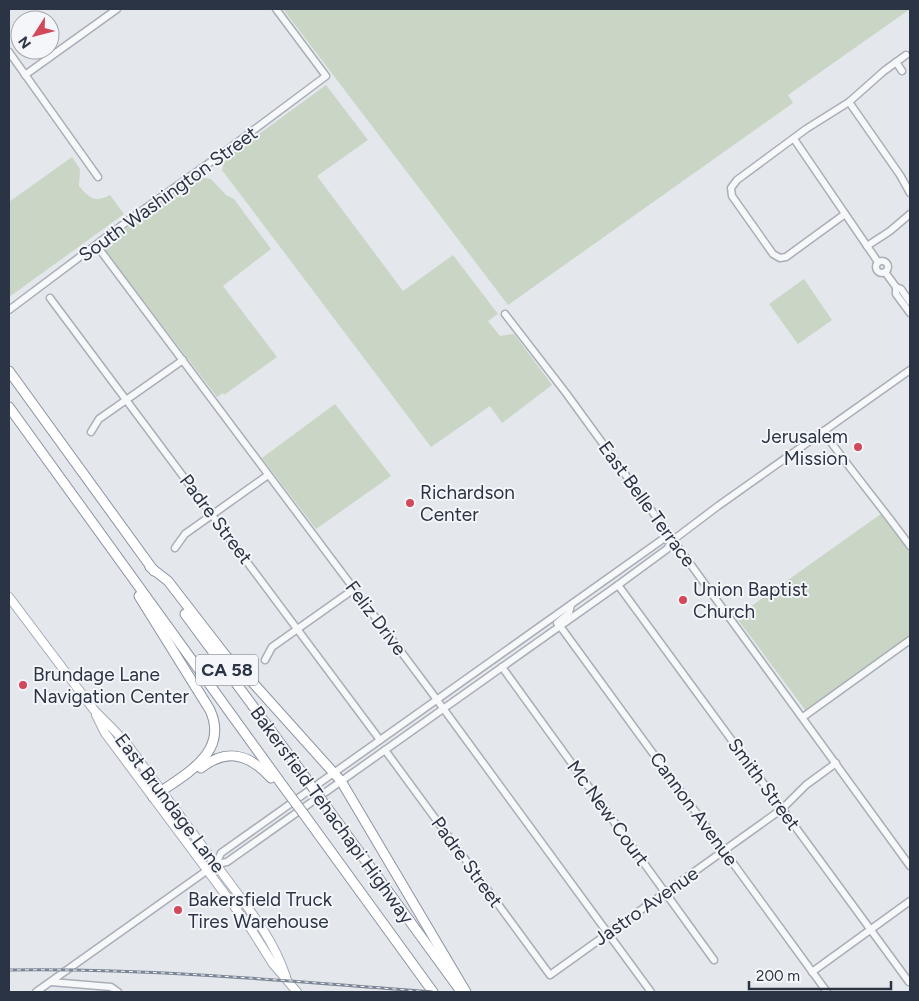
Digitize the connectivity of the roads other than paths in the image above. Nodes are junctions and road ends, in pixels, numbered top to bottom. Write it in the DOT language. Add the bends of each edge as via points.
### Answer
graph roads {
  1 [pos="117,9"];
  2 [pos="276,9"];
  3 [pos="9,52"];
  4 [pos="906,55"];
  5 [pos="896,62"];
  6 [pos="902,71"];
  7 [pos="25,74"];
  8 [pos="849,102"];
  9 [pos="794,139"];
  10 [pos="98,177"];
  11 [pos="910,193"];
  12 [pos="845,214"];
  13 [pos="910,214"];
  14 [pos="97,246"];
  15 [pos="867,246"];
  16 [pos="896,287"];
  17 [pos="50,298"];
  18 [pos="910,302"];
  19 [pos="9,310"];
  20 [pos="910,313"];
  21 [pos="505,314"];
  22 [pos="183,360"];
  23 [pos="910,370"];
  24 [pos="9,371"];
  25 [pos="127,400"];
  26 [pos="9,407"];
  27 [pos="91,432"];
  28 [pos="823,432"];
  29 [pos="268,475"];
  30 [pos="212,514"];
  31 [pos="673,540"];
  32 [pos="910,546"];
  33 [pos="175,548"];
  34 [pos="150,567"];
  35 [pos="132,577"];
  36 [pos="618,584"];
  37 [pos="354,589"];
  38 [pos="9,597"];
  39 [pos="572,604"];
  40 [pos="560,626"];
  41 [pos="298,628"];
  42 [pos="910,640"];
  43 [pos="538,641"];
  44 [pos="265,660"];
  45 [pos="502,667"];
  46 [pos="437,700"];
  47 [pos="443,708"];
  48 [pos="94,710"];
  49 [pos="802,717"];
  50 [pos="380,740"];
  51 [pos="385,750"];
  52 [pos="836,763"];
  53 [pos="335,773"];
  54 [pos="341,781"];
  55 [pos="282,787"];
  56 [pos="163,794"];
  57 [pos="155,800"];
  58 [pos="782,809"];
  59 [pos="724,851"];
  60 [pos="216,864"];
  61 [pos="910,866"];
  62 [pos="208,870"];
  63 [pos="666,892"];
  64 [pos="910,900"];
  65 [pos="870,929"];
  66 [pos="608,934"];
  67 [pos="714,960"];
  68 [pos="812,972"];
  69 [pos="550,975"];
  70 [pos="286,977"];
  71 [pos="455,979"];
  72 [pos="51,982"];
  73 [pos="909,982"];
  74 [pos="36,992"];
  75 [pos="118,992"];
  76 [pos="297,992"];
  77 [pos="433,992"];
  78 [pos="462,992"];
  79 [pos="466,992"];
  80 [pos="651,992"];
  81 [pos="827,992"];
  1 -- 7 [label="street"];
  2 -- 14 [label="street, South Washington Street" via="326,76"];
  3 -- 7 [label="street"];
  4 -- 5 [label="street"];
  5 -- 6 [label="street"];
  5 -- 8 [label="street"];
  7 -- 10 [label="street"];
  8 -- 9 [label="street"];
  8 -- 11 [label="street" via="895,166"];
  9 -- 12 [label="street"];
  9 -- 12 [label="street" via="737,180 731,188 732,196 773,254 780,258 786,257"];
  12 -- 15 [label="street"];
  13 -- 15 [label="street"];
  14 -- 19 [label="street, South Washington Street"];
  14 -- 22 [label="street, Feliz Drive"];
  15 -- 16 [label="street" via="878,262 887,263 885,272"];
  16 -- 18 [label="street"];
  16 -- 20 [label="street" via="896,294"];
  17 -- 25 [label="street, Padre Street"];
  21 -- 31 [label="street, East Belle Terrace"];
  22 -- 25 [label="street"];
  22 -- 29 [label="street, Feliz Drive"];
  23 -- 28 [label="street"];
  24 -- 34 [label="highway, Bakersfield Tehachapi Highway / CA 58"];
  25 -- 27 [label="street" via="99,419"];
  25 -- 30 [label="street, Padre Street"];
  26 -- 35 [label="highway, Bakersfield Tehachapi Highway / CA 58"];
  28 -- 31 [label="street"];
  28 -- 32 [label="street"];
  29 -- 30 [label="street"];
  29 -- 37 [label="street, Feliz Drive"];
  30 -- 33 [label="street" via="185,534"];
  30 -- 41 [label="street, Padre Street"];
  31 -- 36 [label="street" via="667,549"];
  31 -- 39 [label="street" via="662,539"];
  31 -- 49 [label="street, East Belle Terrace"];
  34 -- 53 [label="highway" via="168,581 226,656"];
  34 -- 71 [label="highway, Bakersfield Tehachapi Highway / CA 58, bridge"];
  35 -- 55 [label="highway, Bakersfield Tehachapi Highway / CA 58"];
  35 -- 56 [label="highway" via="140,597 210,710 214,722 214,738 205,757"];
  36 -- 40 [label="street"];
  36 -- 58 [label="street, Smith Street"];
  37 -- 41 [label="street"];
  37 -- 46 [label="street, Feliz Drive"];
  38 -- 48 [label="main road, East Brundage Lane"];
  39 -- 43 [label="street" via="568,613"];
  39 -- 46 [label="street"];
  40 -- 43 [label="street"];
  40 -- 59 [label="street, Cannon Avenue"];
  41 -- 44 [label="street" via="272,647"];
  41 -- 50 [label="street, Padre Street"];
  42 -- 49 [label="street"];
  43 -- 45 [label="street"];
  45 -- 47 [label="street"];
  45 -- 63 [label="street, Mc New Court"];
  46 -- 47 [label="street, Feliz Drive"];
  46 -- 50 [label="street"];
  47 -- 51 [label="street"];
  47 -- 66 [label="street, Feliz Drive"];
  48 -- 56 [label="main road, East Brundage Lane" via="126,744"];
  48 -- 57 [label="main road, East Brundage Lane" via="105,733"];
  49 -- 52 [label="street, East Belle Terrace"];
  50 -- 53 [label="street"];
  51 -- 54 [label="street"];
  51 -- 69 [label="street, Padre Street"];
  52 -- 58 [label="street, Jastro Avenue" via="806,784"];
  52 -- 61 [label="street, East Belle Terrace"];
  53 -- 54 [label="highway"];
  53 -- 60 [label="street" via="221,853"];
  54 -- 60 [label="street" via="227,862"];
  54 -- 71 [label="highway"];
  55 -- 56 [label="highway" via="256,763 242,757 227,756 206,764"];
  55 -- 77 [label="highway, Bakersfield Tehachapi Highway, bridge"];
  56 -- 57 [label="highway"];
  56 -- 60 [label="main road, East Brundage Lane"];
  57 -- 62 [label="main road, East Brundage Lane"];
  58 -- 59 [label="street, Jastro Avenue"];
  58 -- 65 [label="street, Smith Street"];
  59 -- 63 [label="street, Jastro Avenue"];
  59 -- 68 [label="street, Cannon Avenue"];
  60 -- 62 [label="street"];
  60 -- 70 [label="main road, East Brundage Lane" via="261,927 280,959"];
  62 -- 70 [label="main road, East Brundage Lane" via="273,964"];
  62 -- 72 [label="street"];
  63 -- 66 [label="street, Jastro Avenue"];
  63 -- 67 [label="street, Mc New Court"];
  64 -- 65 [label="street"];
  65 -- 68 [label="street"];
  65 -- 73 [label="street, Smith Street"];
  66 -- 69 [label="street, Jastro Avenue"];
  66 -- 80 [label="street, Feliz Drive"];
  68 -- 81 [label="street, Cannon Avenue"];
  70 -- 76 [label="main road, East Brundage Lane"];
  71 -- 78 [label="highway, Bakersfield Tehachapi Highway / CA 58"];
  71 -- 79 [label="highway"];
  72 -- 74 [label="street"];
  72 -- 75 [label="street" via="108,986"];
}
